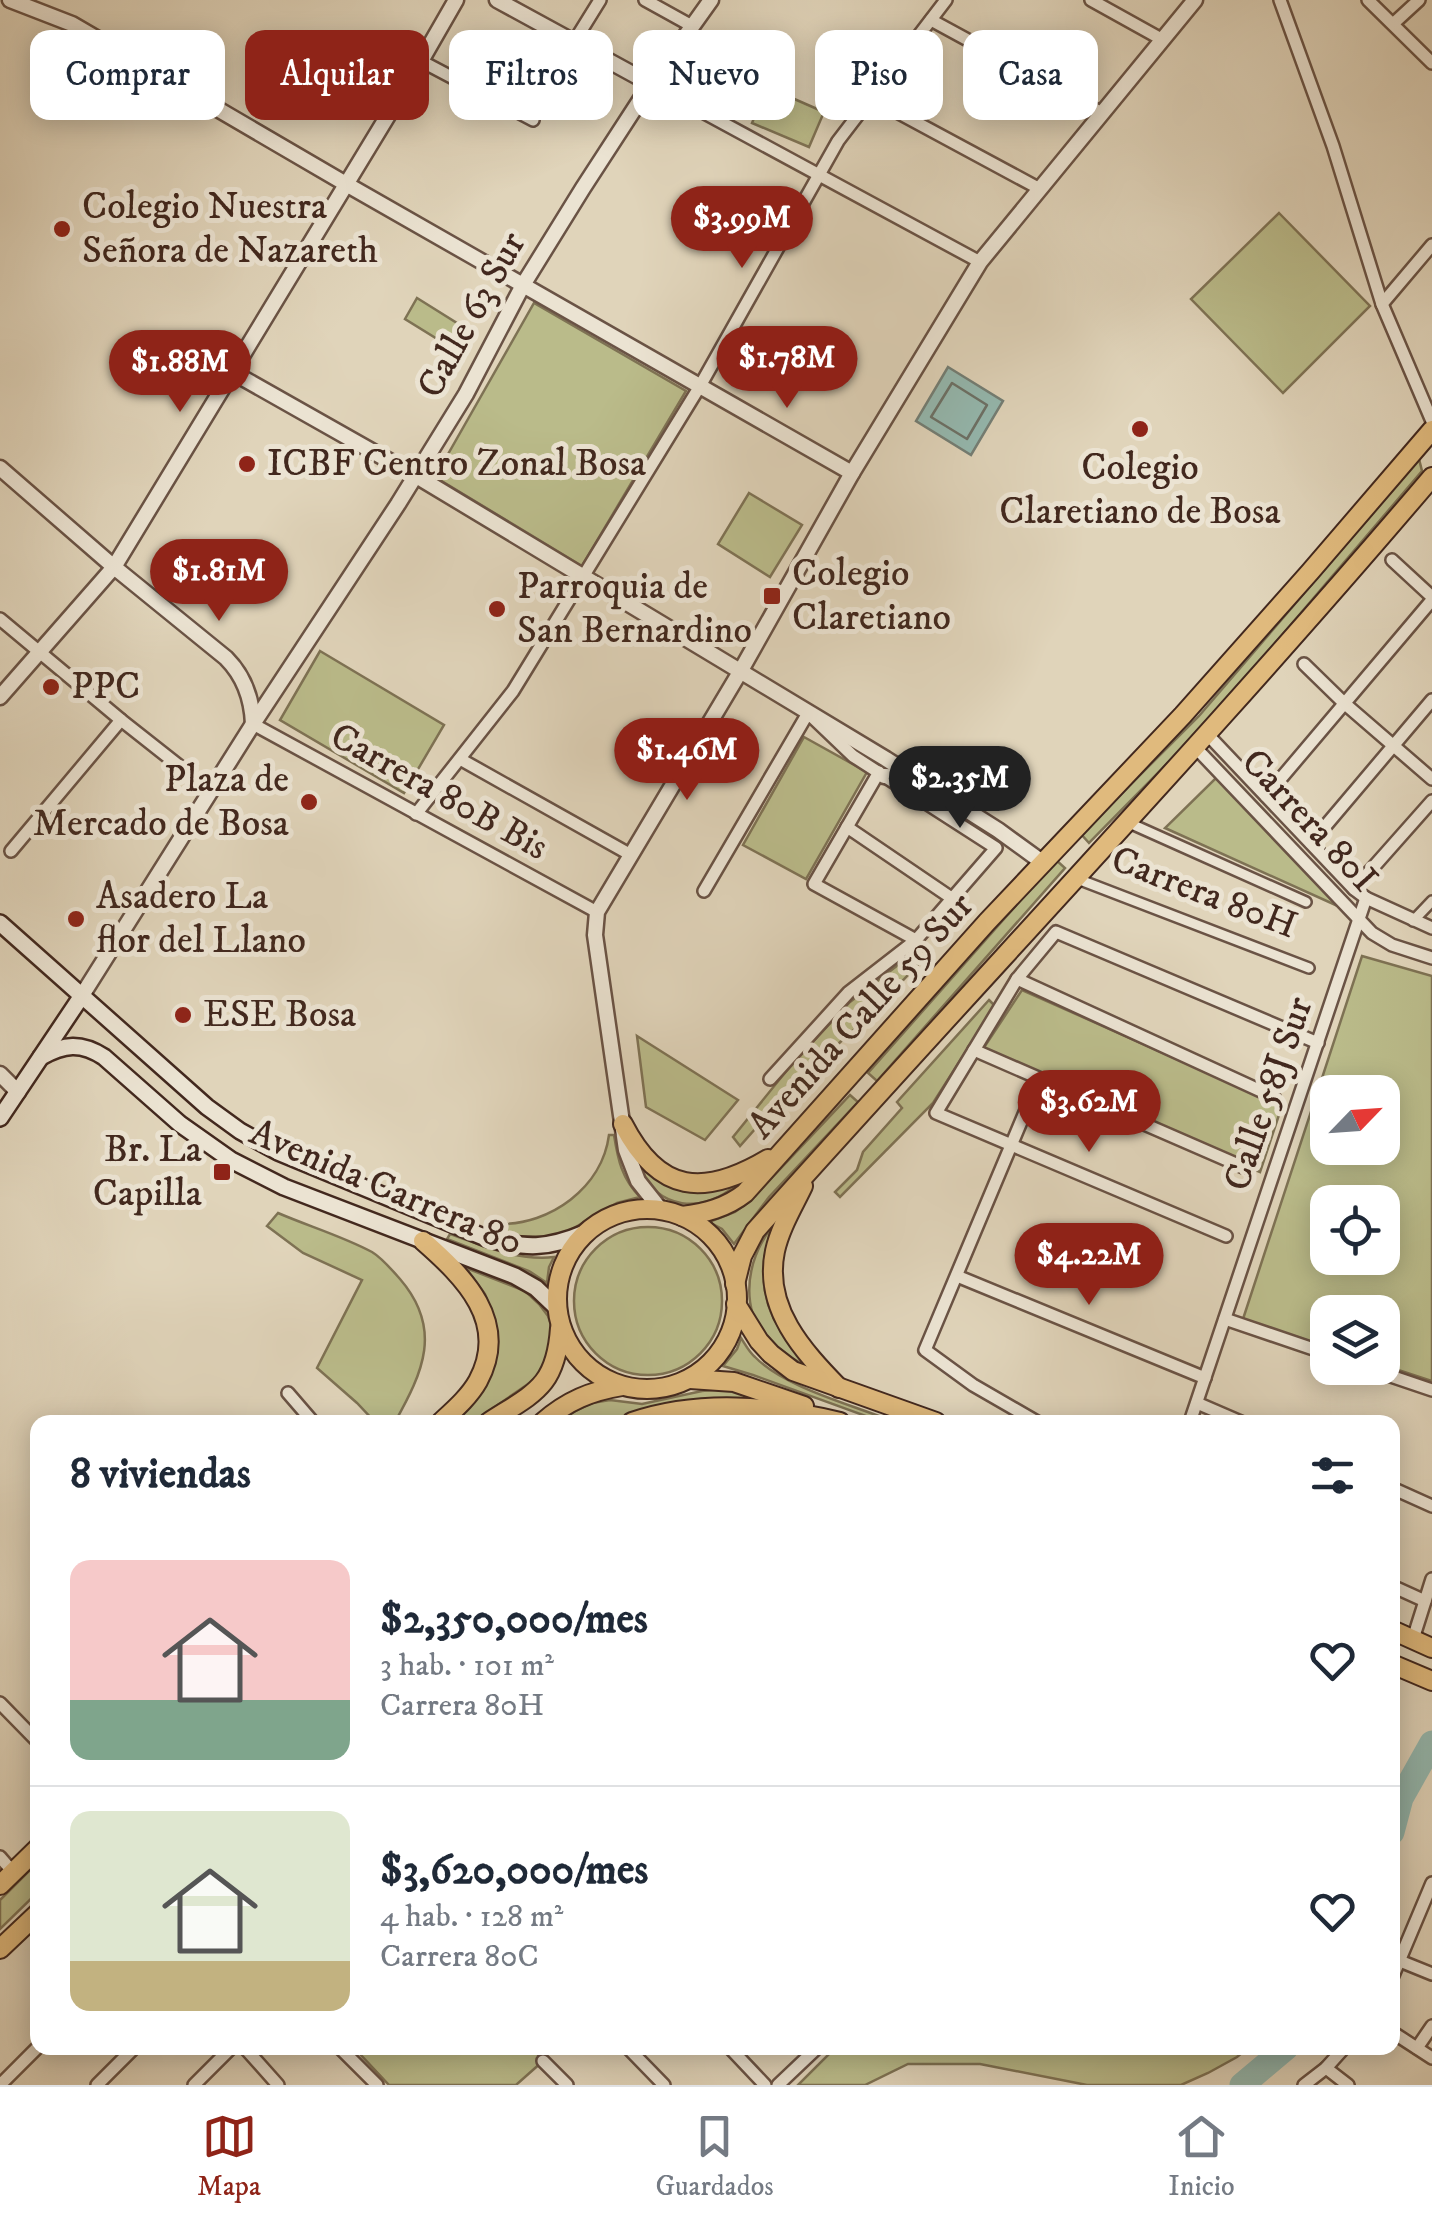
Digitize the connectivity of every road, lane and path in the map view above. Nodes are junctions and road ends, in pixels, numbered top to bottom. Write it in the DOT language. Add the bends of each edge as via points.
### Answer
graph roads {
  1 [pos="10,0"];
  2 [pos="456,0"];
  3 [pos="498,0"];
  4 [pos="600,0"];
  5 [pos="646,0"];
  6 [pos="711,0"];
  7 [pos="946,0"];
  8 [pos="1091,0"];
  9 [pos="1195,0"];
  10 [pos="1280,0"];
  11 [pos="1368,0"];
  12 [pos="1419,0"];
  13 [pos="930,20"];
  14 [pos="1394,23"];
  15 [pos="692,26"];
  16 [pos="552,30"];
  17 [pos="581,30"];
  18 [pos="689,30"];
  19 [pos="922,30"];
  20 [pos="1163,40"];
  21 [pos="429,47"];
  22 [pos="1432,63"];
  23 [pos="633,112"];
  24 [pos="1102,113"];
  25 [pos="385,120"];
  26 [pos="717,120"];
  27 [pos="854,120"];
  28 [pos="912,120"];
  29 [pos="819,175"];
  30 [pos="346,184"];
  31 [pos="1040,189"];
  32 [pos="1432,245"];
  33 [pos="980,262"];
  34 [pos="523,286"];
  35 [pos="1382,304"];
  36 [pos="232,372"];
  37 [pos="700,386"];
  38 [pos="1432,421"];
  39 [pos="1432,430"];
  40 [pos="0,468"];
  41 [pos="852,473"];
  42 [pos="416,476"];
  43 [pos="1432,477"];
  44 [pos="1392,560"];
  45 [pos="114,567"];
  46 [pos="582,577"];
  47 [pos="1432,598"];
  48 [pos="0,620"];
  49 [pos="40,652"];
  50 [pos="1304,664"];
  51 [pos="740,672"];
  52 [pos="0,696"];
  53 [pos="1432,700"];
  54 [pos="1344,702"];
  55 [pos="808,712"];
  56 [pos="122,720"];
  57 [pos="253,724"];
  58 [pos="1202,742"];
  59 [pos="1392,746"];
  60 [pos="460,759"];
  61 [pos="881,774"];
  62 [pos="914,776"];
  63 [pos="1432,780"];
  64 [pos="211,791"];
  65 [pos="1266,796"];
  66 [pos="1432,801"];
  67 [pos="416,814"];
  68 [pos="1127,822"];
  69 [pos="847,828"];
  70 [pos="1311,843"];
  71 [pos="11,851"];
  72 [pos="631,855"];
  73 [pos="1042,862"];
  74 [pos="1075,878"];
  75 [pos="1354,889"];
  76 [pos="704,891"];
  77 [pos="1366,898"];
  78 [pos="954,899"];
  79 [pos="1432,901"];
  80 [pos="1306,902"];
  81 [pos="597,912"];
  82 [pos="1358,920"];
  83 [pos="1414,921"];
  84 [pos="0,923"];
  85 [pos="1432,928"];
  86 [pos="916,940"];
  87 [pos="1432,958"];
  88 [pos="1309,968"];
  89 [pos="1017,979"];
  90 [pos="81,997"];
  91 [pos="1318,1043"];
  92 [pos="974,1050"];
  93 [pos="41,1058"];
  94 [pos="0,1074"];
  95 [pos="770,1079"];
  96 [pos="1039,1080"];
  97 [pos="18,1092"];
  98 [pos="1274,1096"];
  99 [pos="0,1118"];
  100 [pos="622,1124"];
  101 [pos="1012,1145"];
  102 [pos="785,1149"];
  103 [pos="813,1166"];
  104 [pos="1242,1168"];
  105 [pos="662,1210"];
  106 [pos="682,1216"];
  107 [pos="586,1233"];
  108 [pos="1226,1236"];
  109 [pos="423,1241"];
  110 [pos="957,1276"];
  111 [pos="735,1284"];
  112 [pos="736,1304"];
  113 [pos="559,1316"];
  114 [pos="1225,1320"];
  115 [pos="1310,1348"];
  116 [pos="690,1378"];
  117 [pos="1205,1378"];
  118 [pos="1400,1379"];
  119 [pos="622,1386"];
  120 [pos="839,1388"];
  121 [pos="1432,1390"];
  122 [pos="288,1392"];
  123 [pos="1196,1403"];
  124 [pos="307,1415"];
  125 [pos="448,1415"];
  126 [pos="499,1415"];
  127 [pos="552,1415"];
  128 [pos="658,1415"];
  129 [pos="811,1415"];
  130 [pos="826,1415"];
  131 [pos="916,1415"];
  132 [pos="1025,1415"];
  133 [pos="1192,1415"];
  134 [pos="1224,1415"];
  135 [pos="1400,1492"];
  136 [pos="1432,1506"];
  137 [pos="1432,1579"];
  138 [pos="1400,1590"];
  139 [pos="1425,1601"];
  140 [pos="1400,1633"];
  141 [pos="1413,1639"];
  142 [pos="1432,1648"];
  143 [pos="1400,1667"];
  144 [pos="1430,1680"];
  145 [pos="0,1703"];
  146 [pos="30,1734"];
  147 [pos="30,1856"];
  148 [pos="0,1857"];
  149 [pos="7,1878"];
  150 [pos="1432,1883"];
  151 [pos="1428,1903"];
  152 [pos="30,1921"];
  153 [pos="0,1949"];
  154 [pos="1400,1961"];
  155 [pos="1432,1974"];
  156 [pos="1432,2026"];
  157 [pos="1400,2037"];
  158 [pos="1417,2048"];
  159 [pos="31,2055"];
  160 [pos="127,2055"];
  161 [pos="224,2055"];
  162 [pos="250,2055"];
  163 [pos="351,2055"];
  164 [pos="635,2055"];
  165 [pos="737,2055"];
  166 [pos="810,2055"];
  167 [pos="1338,2055"];
  168 [pos="1432,2058"];
  169 [pos="543,2060"];
  170 [pos="1326,2068"];
  171 [pos="0,2085"];
  172 [pos="97,2085"];
  173 [pos="194,2085"];
  174 [pos="278,2085"];
  175 [pos="377,2085"];
  176 [pos="566,2085"];
  177 [pos="664,2085"];
  178 [pos="765,2085"];
  179 [pos="778,2085"];
  180 [pos="1304,2085"];
  181 [pos="1348,2085"];
  1 -- 30 [label="street" via="72,24"];
  2 -- 21 [label="street"];
  3 -- 16 [label="street"];
  4 -- 17 [label="street"];
  5 -- 15 [label="street"];
  6 -- 15 [label="street, Calle 63 Sur"];
  7 -- 13 [label="street"];
  8 -- 20 [label="street"];
  9 -- 20 [label="street"];
  10 -- 35 [label="street"];
  11 -- 14 [label="street"];
  12 -- 14 [label="street"];
  13 -- 19 [label="street"];
  13 -- 24 [label="street"];
  14 -- 22 [label="street"];
  15 -- 18 [label="street, Calle 63 Sur"];
  20 -- 24 [label="street"];
  23 -- 34 [label="street, Calle 63 Sur"];
  24 -- 31 [label="street"];
  25 -- 30 [label="street"];
  26 -- 29 [label="street"];
  27 -- 29 [label="street"];
  28 -- 31 [label="street"];
  29 -- 33 [label="street"];
  29 -- 37 [label="street"];
  30 -- 34 [label="street"];
  30 -- 36 [label="street"];
  31 -- 33 [label="street"];
  32 -- 35 [label="street"];
  33 -- 41 [label="street"];
  34 -- 37 [label="street"];
  34 -- 42 [label="street, Calle 63 Sur"];
  35 -- 38 [label="street"];
  36 -- 42 [label="street"];
  36 -- 45 [label="street"];
  37 -- 41 [label="street"];
  37 -- 46 [label="street"];
  39 -- 73 [label="main road, Avenida Calle 59 Sur" via="1182,715"];
  40 -- 45 [label="street"];
  41 -- 51 [label="street"];
  42 -- 46 [label="street"];
  42 -- 57 [label="street, Calle 63 Sur"];
  43 -- 58 [label="main road, Avenida Calle 59 Sur"];
  44 -- 47 [label="street"];
  45 -- 49 [label="street"];
  45 -- 57 [label="street" via="234,666"];
  46 -- 51 [label="street"];
  46 -- 60 [label="street" via="513,691"];
  47 -- 54 [label="street"];
  48 -- 49 [label="street"];
  49 -- 52 [label="street"];
  49 -- 56 [label="street"];
  50 -- 54 [label="street"];
  51 -- 55 [label="street"];
  51 -- 72 [label="street"];
  53 -- 59 [label="street"];
  54 -- 59 [label="street"];
  54 -- 65 [label="street"];
  55 -- 61 [label="street"];
  55 -- 62 [label="street"];
  55 -- 76 [label="street"];
  56 -- 64 [label="street"];
  56 -- 71 [label="street"];
  57 -- 64 [label="street, Calle 63 Sur"];
  57 -- 67 [label="street, Carrera 80B Bis"];
  58 -- 65 [label="street, Carrera 80I"];
  58 -- 68 [label="main road, Avenida Calle 59 Sur"];
  58 -- 82 [label="street, Carrera 80I"];
  59 -- 63 [label="street"];
  59 -- 70 [label="street"];
  60 -- 67 [label="street"];
  60 -- 72 [label="street"];
  61 -- 62 [label="street"];
  61 -- 69 [label="street"];
  61 -- 78 [label="street" via="996,848"];
  62 -- 73 [label="street"];
  64 -- 90 [label="street, Calle 63 Sur"];
  65 -- 70 [label="street, Carrera 80I"];
  66 -- 75 [label="street"];
  67 -- 81 [label="street, Carrera 80B Bis"];
  68 -- 74 [label="main road, Avenida Calle 59 Sur"];
  68 -- 80 [label="street"];
  69 -- 78 [label="street"];
  69 -- 86 [label="street" via="814,884"];
  70 -- 75 [label="street, Carrera 80I"];
  72 -- 81 [label="street"];
  73 -- 102 [label="main road, Avenida Calle 59 Sur"];
  74 -- 88 [label="street, Carrera 80H"];
  74 -- 103 [label="main road, Avenida Calle 59 Sur"];
  75 -- 77 [label="street, Carrera 80I"];
  77 -- 82 [label="street, Calle 58J Sur"];
  77 -- 83 [label="street, Carrera 80I"];
  78 -- 86 [label="street"];
  79 -- 83 [label="street"];
  81 -- 100 [label="street"];
  82 -- 87 [label="street, Carrera 80I" via="1392,945"];
  82 -- 91 [label="street, Calle 58J Sur"];
  83 -- 85 [label="street, Carrera 80I"];
  84 -- 90 [label="main road, Avenida Carrera 80"];
  86 -- 95 [label="street" via="849,992"];
  89 -- 91 [label="street" via="1056,932"];
  89 -- 92 [label="street"];
  89 -- 98 [label="street"];
  90 -- 93 [label="main road, Calle 63 Sur"];
  90 -- 107 [label="main road, Avenida Carrera 80" via="207,1107 278,1152 496,1240 538,1247"];
  91 -- 114 [label="street, Calle 58J Sur"];
  92 -- 96 [label="street"];
  92 -- 101 [label="street" via="936,1114"];
  93 -- 97 [label="main road, Calle 63 Sur"];
  93 -- 109 [label="main road, Avenida Carrera 80" via="68,1046 93,1050 230,1160"];
  94 -- 97 [label="street"];
  96 -- 101 [label="street"];
  96 -- 104 [label="street"];
  97 -- 99 [label="main road, Calle 63 Sur"];
  100 -- 102 [label="main road" via="651,1164 682,1182 724,1180"];
  100 -- 105 [label="street" via="638,1181"];
  101 -- 108 [label="street"];
  101 -- 110 [label="street"];
  102 -- 106 [label="main road, Avenida Calle 59 Sur" via="735,1201"];
  103 -- 111 [label="main road, Avenida Calle 59 Sur" via="755,1231"];
  103 -- 120 [label="main road" via="783,1227 773,1282 786,1324"];
  105 -- 106 [label="main road"];
  105 -- 107 [label="main road" via="621,1212"];
  106 -- 111 [label="main road" via="717,1243"];
  107 -- 113 [label="main road" via="561,1271"];
  109 -- 113 [label="main road, Avenida Carrera 80" via="516,1276"];
  109 -- 125 [label="main road" via="471,1288 488,1334 480,1378"];
  110 -- 117 [label="street"];
  110 -- 132 [label="street" via="925,1350"];
  111 -- 112 [label="main road"];
  112 -- 116 [label="main road" via="723,1348"];
  112 -- 120 [label="main road" via="784,1365"];
  113 -- 119 [label="main road" via="584,1364"];
  113 -- 126 [label="main road" via="554,1366 541,1386"];
  114 -- 115 [label="street"];
  114 -- 117 [label="street, Calle 58J Sur"];
  116 -- 119 [label="main road" via="658,1389"];
  116 -- 130 [label="main road" via="734,1382"];
  117 -- 123 [label="street, Calle 58J Sur"];
  118 -- 121 [label="street"];
  119 -- 127 [label="main road" via="583,1395"];
  120 -- 131 [label="main road"];
  122 -- 124 [label="street"];
  123 -- 133 [label="street, Calle 58J Sur"];
  123 -- 134 [label="street"];
  128 -- 129 [label="main road" via="738,1407"];
  135 -- 136 [label="street"];
  137 -- 139 [label="street"];
  138 -- 139 [label="street"];
  139 -- 141 [label="street"];
  140 -- 141 [label="main road"];
  141 -- 142 [label="main road"];
  143 -- 144 [label="main road"];
  145 -- 146 [label="street"];
  147 -- 149 [label="main road"];
  148 -- 149 [label="street"];
  150 -- 151 [label="street"];
  151 -- 154 [label="street"];
  152 -- 153 [label="main road"];
  154 -- 155 [label="street"];
  156 -- 158 [label="street"];
  157 -- 158 [label="street"];
  158 -- 168 [label="street"];
  159 -- 171 [label="street"];
  160 -- 172 [label="street"];
  161 -- 173 [label="street"];
  162 -- 174 [label="street"];
  163 -- 175 [label="street"];
  164 -- 177 [label="street"];
  165 -- 178 [label="street"];
  166 -- 179 [label="street"];
  167 -- 170 [label="street"];
  169 -- 176 [label="street"];
  170 -- 180 [label="street"];
  170 -- 181 [label="street"];
}
